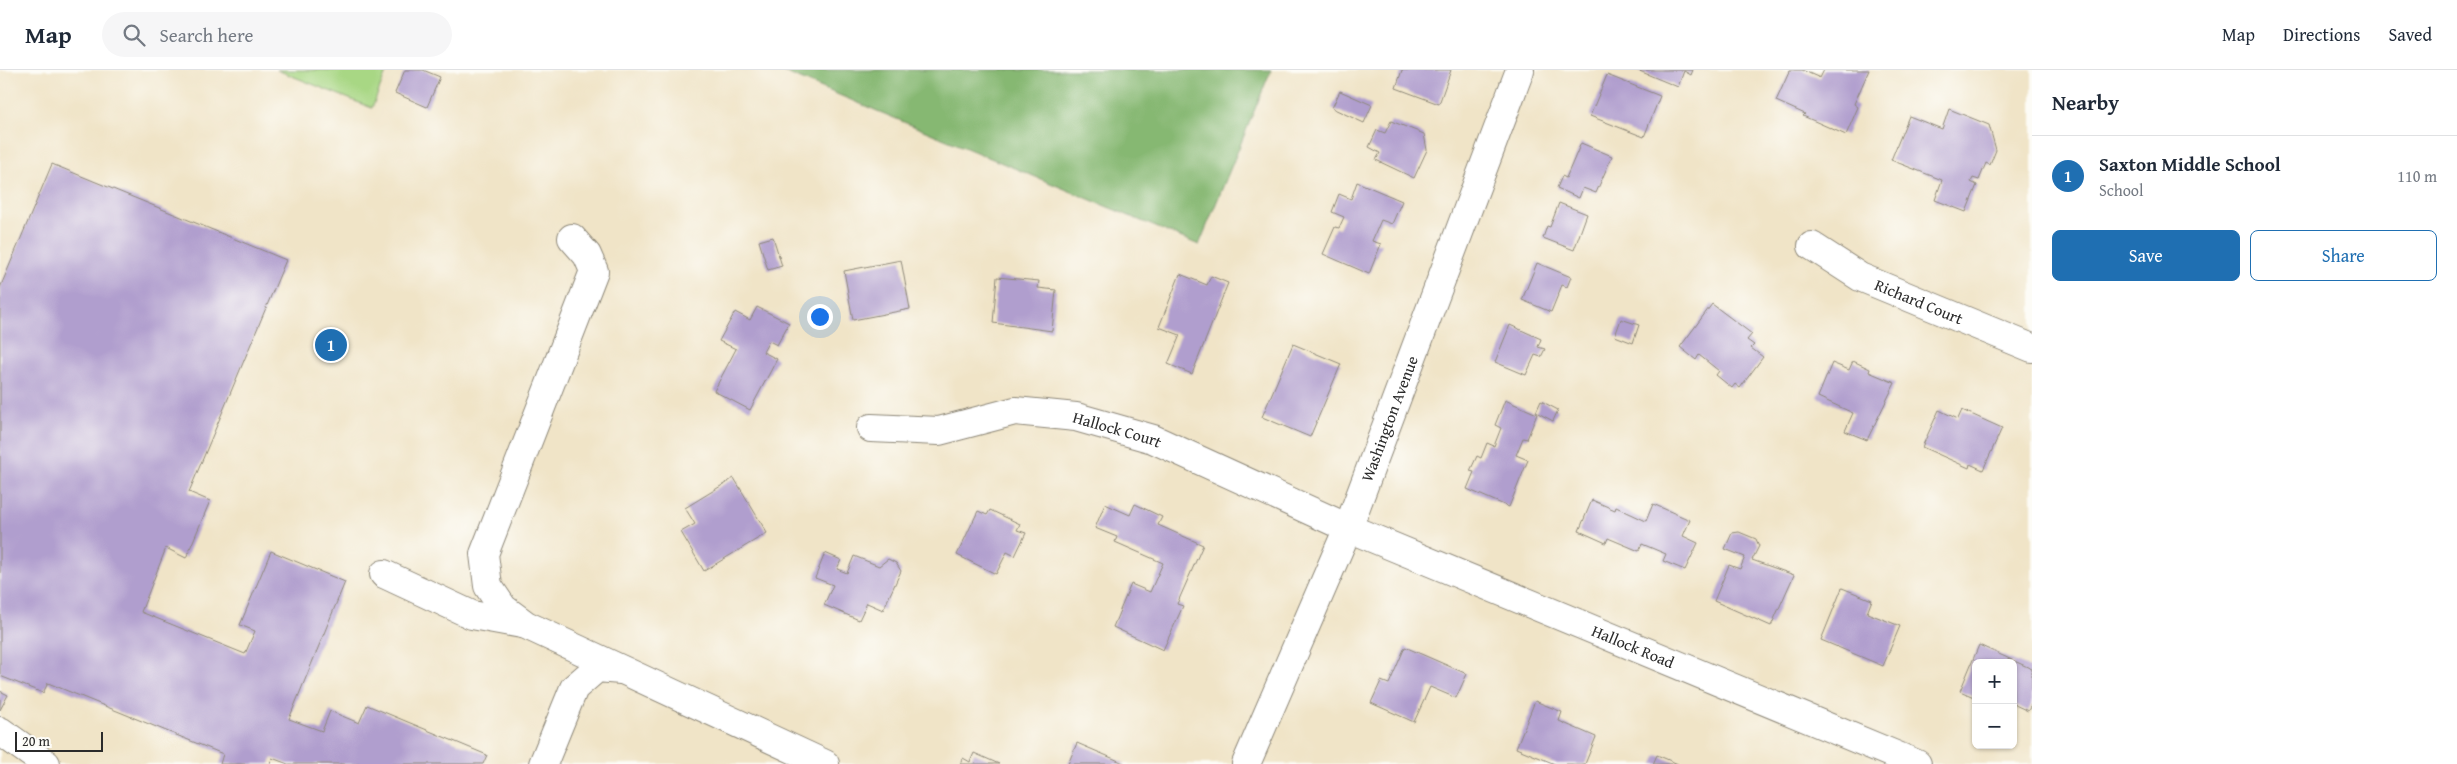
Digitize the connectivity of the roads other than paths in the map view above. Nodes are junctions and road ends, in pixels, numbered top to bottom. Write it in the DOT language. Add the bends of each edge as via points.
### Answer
graph roads {
  1 [pos="1520,70"];
  2 [pos="572,238"];
  3 [pos="1812,246"];
  4 [pos="2032,348"];
  5 [pos="871,428"];
  6 [pos="1348,528"];
  7 [pos="384,574"];
  8 [pos="526,625"];
  9 [pos="621,670"];
  10 [pos="0,731"];
  11 [pos="46,764"];
  12 [pos="543,764"];
  13 [pos="825,764"];
  14 [pos="1246,764"];
  15 [pos="1917,764"];
  1 -- 6 [label="street, Washington Avenue"];
  2 -- 8 [label="street" via="587,255 594,271 484,554 488,586 503,608"];
  3 -- 4 [label="street, Richard Court" via="1860,277"];
  5 -- 6 [label="street, Hallock Court" via="939,431 1015,411 1076,417 1153,439"];
  6 -- 14 [label="street, Washington Avenue"];
  6 -- 15 [label="street, Hallock Road"];
  7 -- 8 [label="street" via="472,615"];
  8 -- 9 [label="street"];
  9 -- 12 [label="street" via="597,668 574,688"];
  9 -- 13 [label="street"];
  10 -- 11 [label="street"];
}
